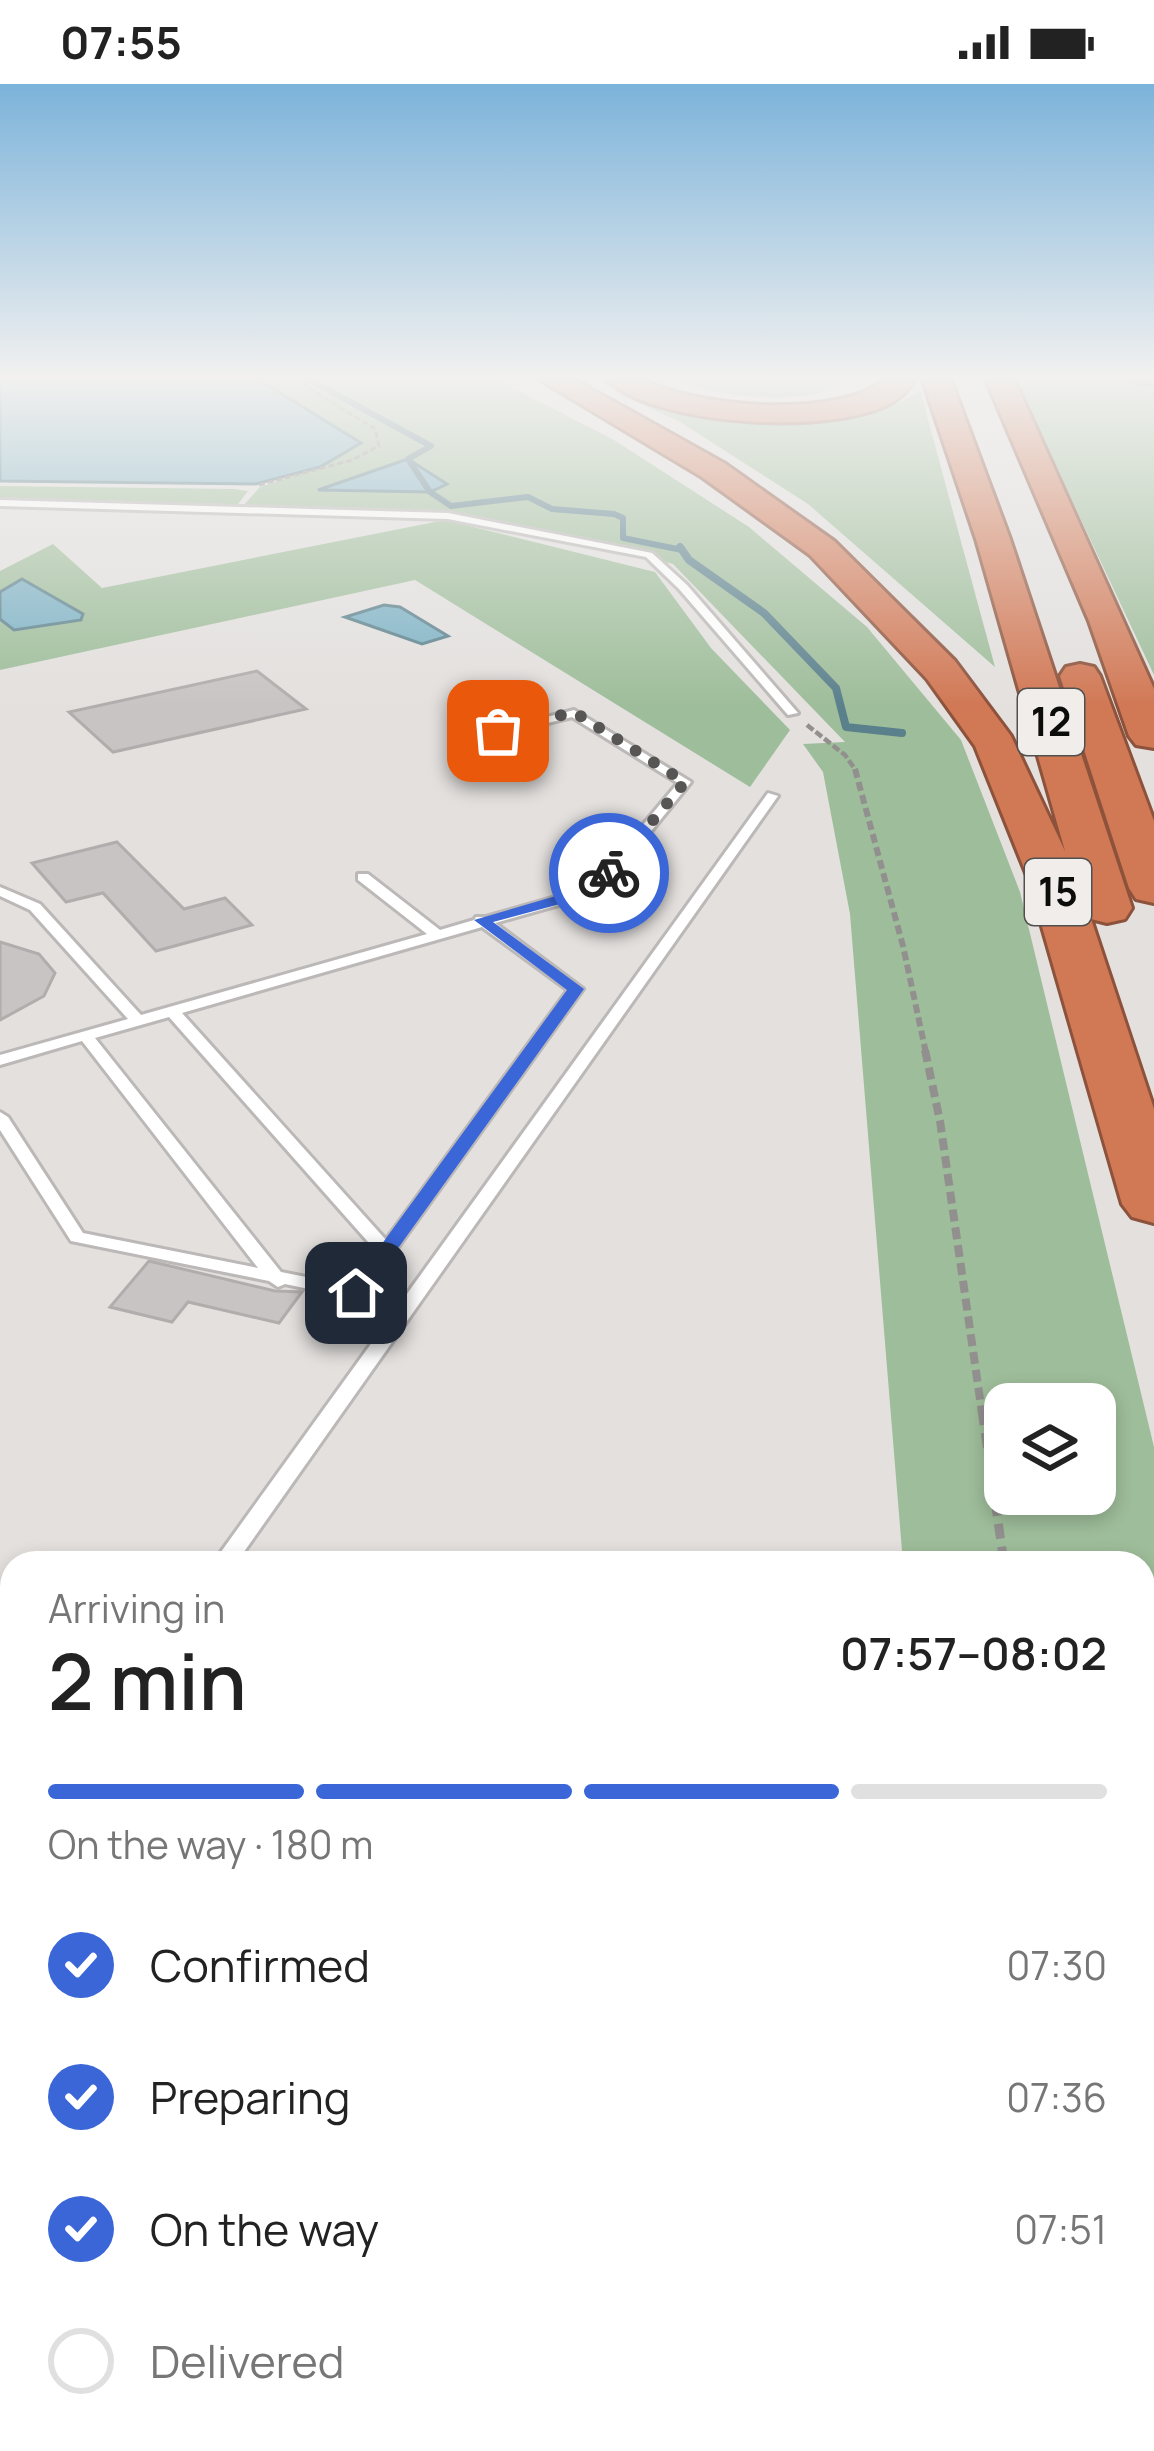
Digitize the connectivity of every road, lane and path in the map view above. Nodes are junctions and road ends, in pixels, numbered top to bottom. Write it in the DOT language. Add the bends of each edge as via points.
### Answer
graph roads {
  1 [pos="713,485"];
  2 [pos="734,485"];
  3 [pos="973,485"];
  4 [pos="1008,485"];
  5 [pos="1047,485"];
  6 [pos="0,503"];
  7 [pos="1045,580"];
  8 [pos="889,617"];
  9 [pos="1068,644"];
  10 [pos="792,713"];
  11 [pos="460,741"];
  12 [pos="1154,745"];
  13 [pos="772,796"];
  14 [pos="363,877"];
  15 [pos="1154,888"];
  16 [pos="0,891"];
  17 [pos="482,920"];
  18 [pos="436,934"];
  19 [pos="1118,944"];
  20 [pos="1130,987"];
  21 [pos="173,1012"];
  22 [pos="138,1021"];
  23 [pos="86,1036"];
  24 [pos="0,1060"];
  25 [pos="1154,1074"];
  26 [pos="0,1117"];
  27 [pos="1154,1204"];
  28 [pos="387,1252"];
  29 [pos="278,1281"];
  30 [pos="233,1551"];
  31 [pos="1002,1551"];
  1 -- 8 [label="highway"];
  2 -- 8 [label="highway, 15" via="822,548"];
  3 -- 19 [label="highway, 12"];
  4 -- 7 [label="highway"];
  5 -- 12 [label="highway"];
  6 -- 10 [label="lane" via="448,516 649,555"];
  8 -- 27 [label="highway, 15" via="996,745 1026,807"];
  9 -- 15 [label="highway, 12"];
  10 -- 31 [label="path" via="860,776 903,946 940,1121"];
  11 -- 17 [label="lane" via="574,712 685,782 596,890"];
  13 -- 30 [label="lane"];
  14 -- 18 [label="lane"];
  16 -- 22 [label="lane" via="34,907"];
  17 -- 18 [label="lane"];
  17 -- 28 [label="lane" via="576,989"];
  18 -- 21 [label="lane"];
  20 -- 25 [label="highway"];
  21 -- 22 [label="lane"];
  21 -- 28 [label="lane"];
  22 -- 23 [label="lane"];
  23 -- 24 [label="lane"];
  23 -- 29 [label="lane"];
  26 -- 29 [label="lane" via="77,1237"];
  28 -- 29 [label="lane" via="356,1293"];
}
